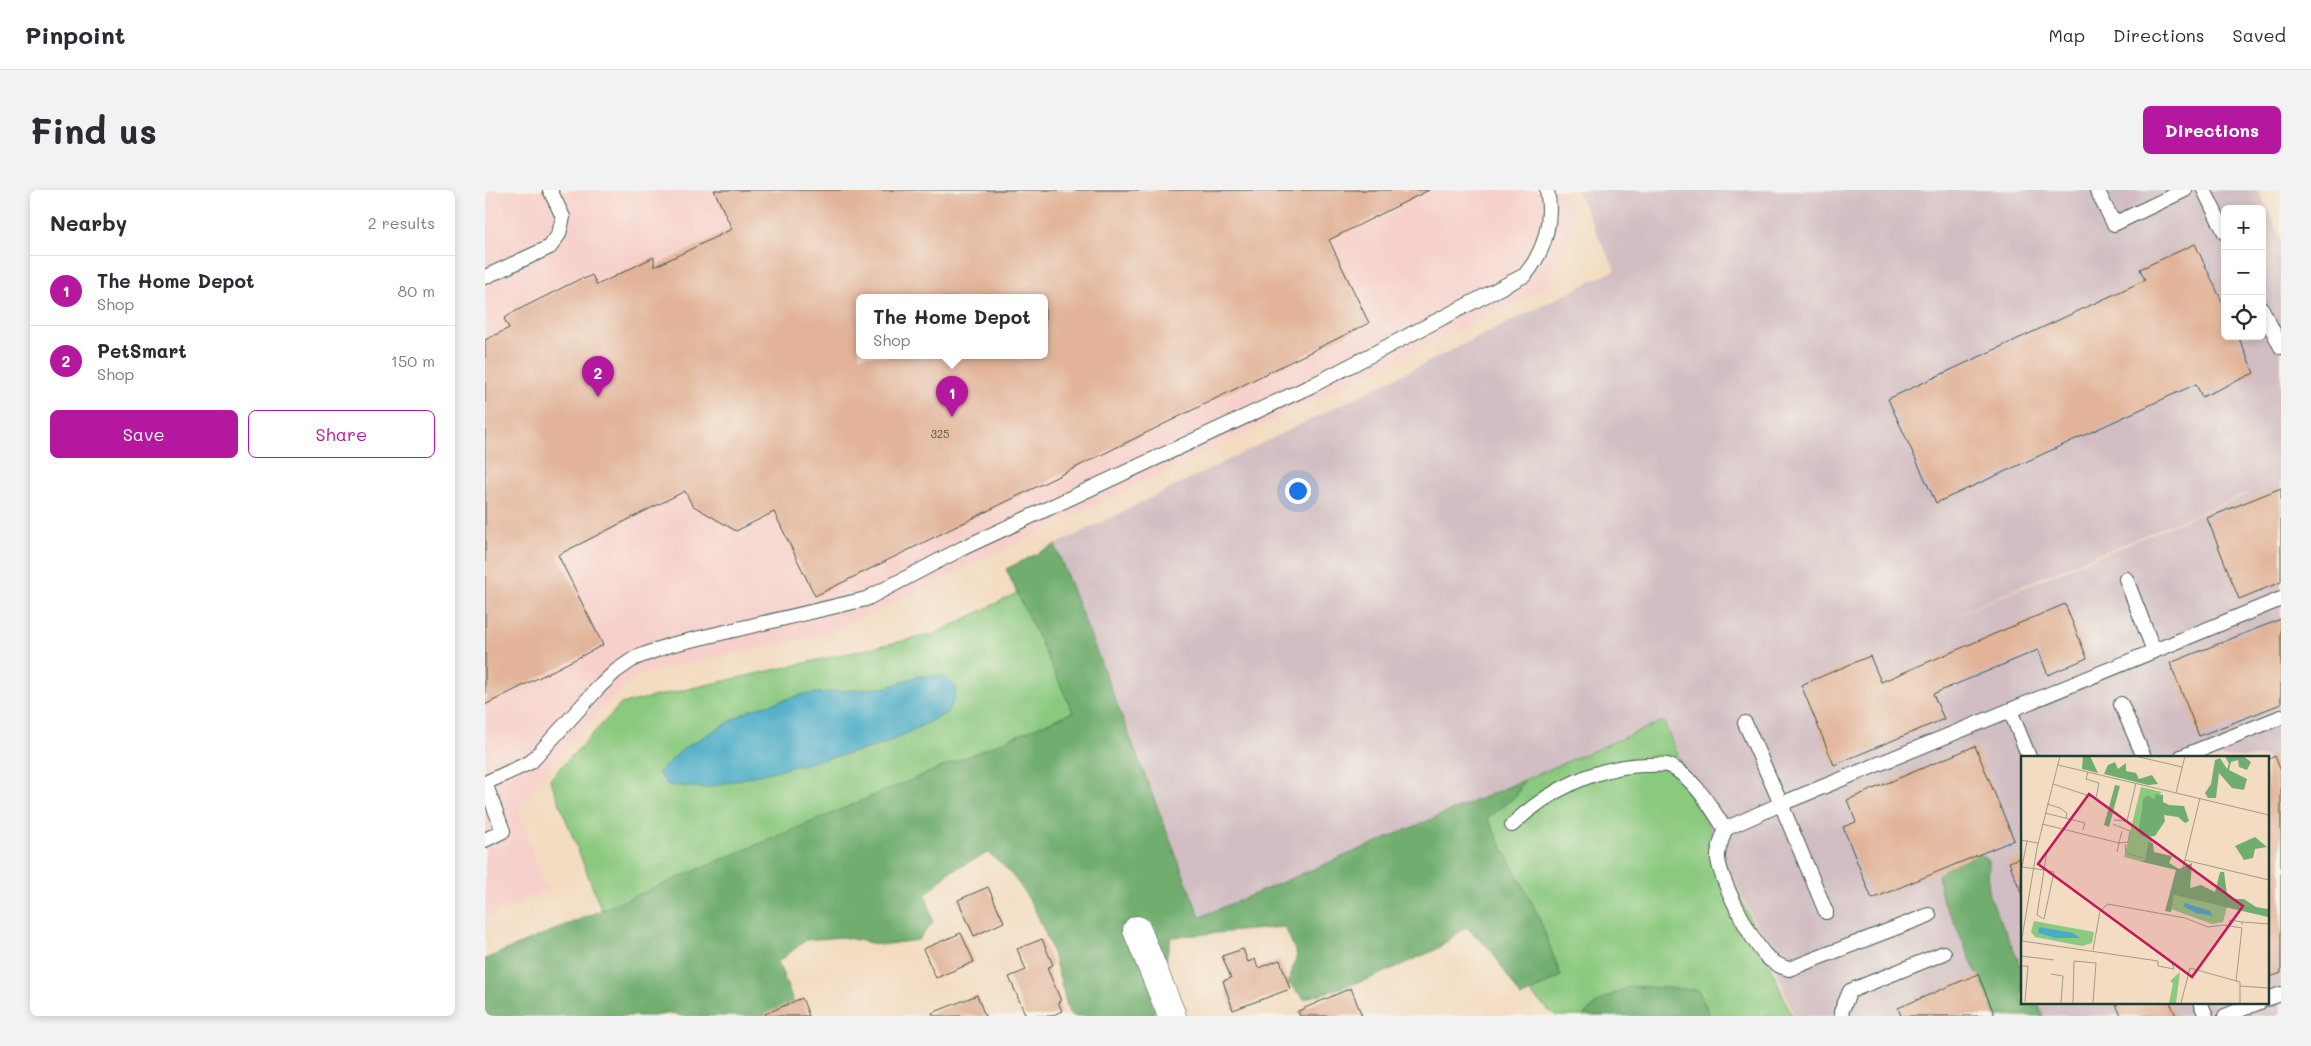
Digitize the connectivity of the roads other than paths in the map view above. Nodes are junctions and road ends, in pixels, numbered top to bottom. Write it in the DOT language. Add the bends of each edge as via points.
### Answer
graph roads {
  1 [pos="550,190"];
  2 [pos="1547,190"];
  3 [pos="2097,190"];
  4 [pos="2185,190"];
  5 [pos="2204,190"];
  6 [pos="2221,225"];
  7 [pos="485,277"];
  8 [pos="2266,317"];
  9 [pos="2281,347"];
  10 [pos="2126,579"];
  11 [pos="2281,599"];
  12 [pos="2155,651"];
  13 [pos="2121,704"];
  14 [pos="2010,710"];
  15 [pos="2281,717"];
  16 [pos="1745,723"];
  17 [pos="2029,756"];
  18 [pos="2144,756"];
  19 [pos="2184,756"];
  20 [pos="485,783"];
  21 [pos="1781,804"];
  22 [pos="1512,825"];
  23 [pos="1725,829"];
  24 [pos="485,840"];
  25 [pos="1826,912"];
  26 [pos="1929,915"];
  27 [pos="1137,930"];
  28 [pos="1944,953"];
  29 [pos="2281,994"];
  30 [pos="2269,998"];
  31 [pos="2201,1004"];
  32 [pos="2254,1004"];
  33 [pos="1172,1016"];
  34 [pos="1842,1016"];
  35 [pos="2206,1016"];
  36 [pos="2225,1016"];
  1 -- 7 [label="lane" via="563,218 555,242 542,252"];
  2 -- 20 [label="lane" via="1548,225 1543,246 1525,275 1313,385 963,548 866,598 670,645 635,658 599,687 531,762"];
  3 -- 4 [label="lane" via="2114,224"];
  5 -- 6 [label="lane"];
  8 -- 9 [label="lane"];
  10 -- 12 [label="lane"];
  11 -- 12 [label="lane"];
  12 -- 14 [label="lane"];
  13 -- 18 [label="lane"];
  14 -- 17 [label="lane"];
  14 -- 21 [label="lane"];
  15 -- 19 [label="lane"];
  16 -- 21 [label="lane"];
  20 -- 24 [label="lane" via="503,831"];
  21 -- 23 [label="lane"];
  21 -- 25 [label="lane"];
  22 -- 23 [label="lane" via="1558,791 1596,772 1632,765 1668,765 1686,777"];
  23 -- 26 [label="lane" via="1718,857 1723,876 1755,940 1766,956 1782,967 1789,968"];
  27 -- 33 [label="street"];
  28 -- 34 [label="lane" via="1850,991"];
  29 -- 30 [label="lane"];
  31 -- 35 [label="lane"];
  32 -- 36 [label="lane"];
}
